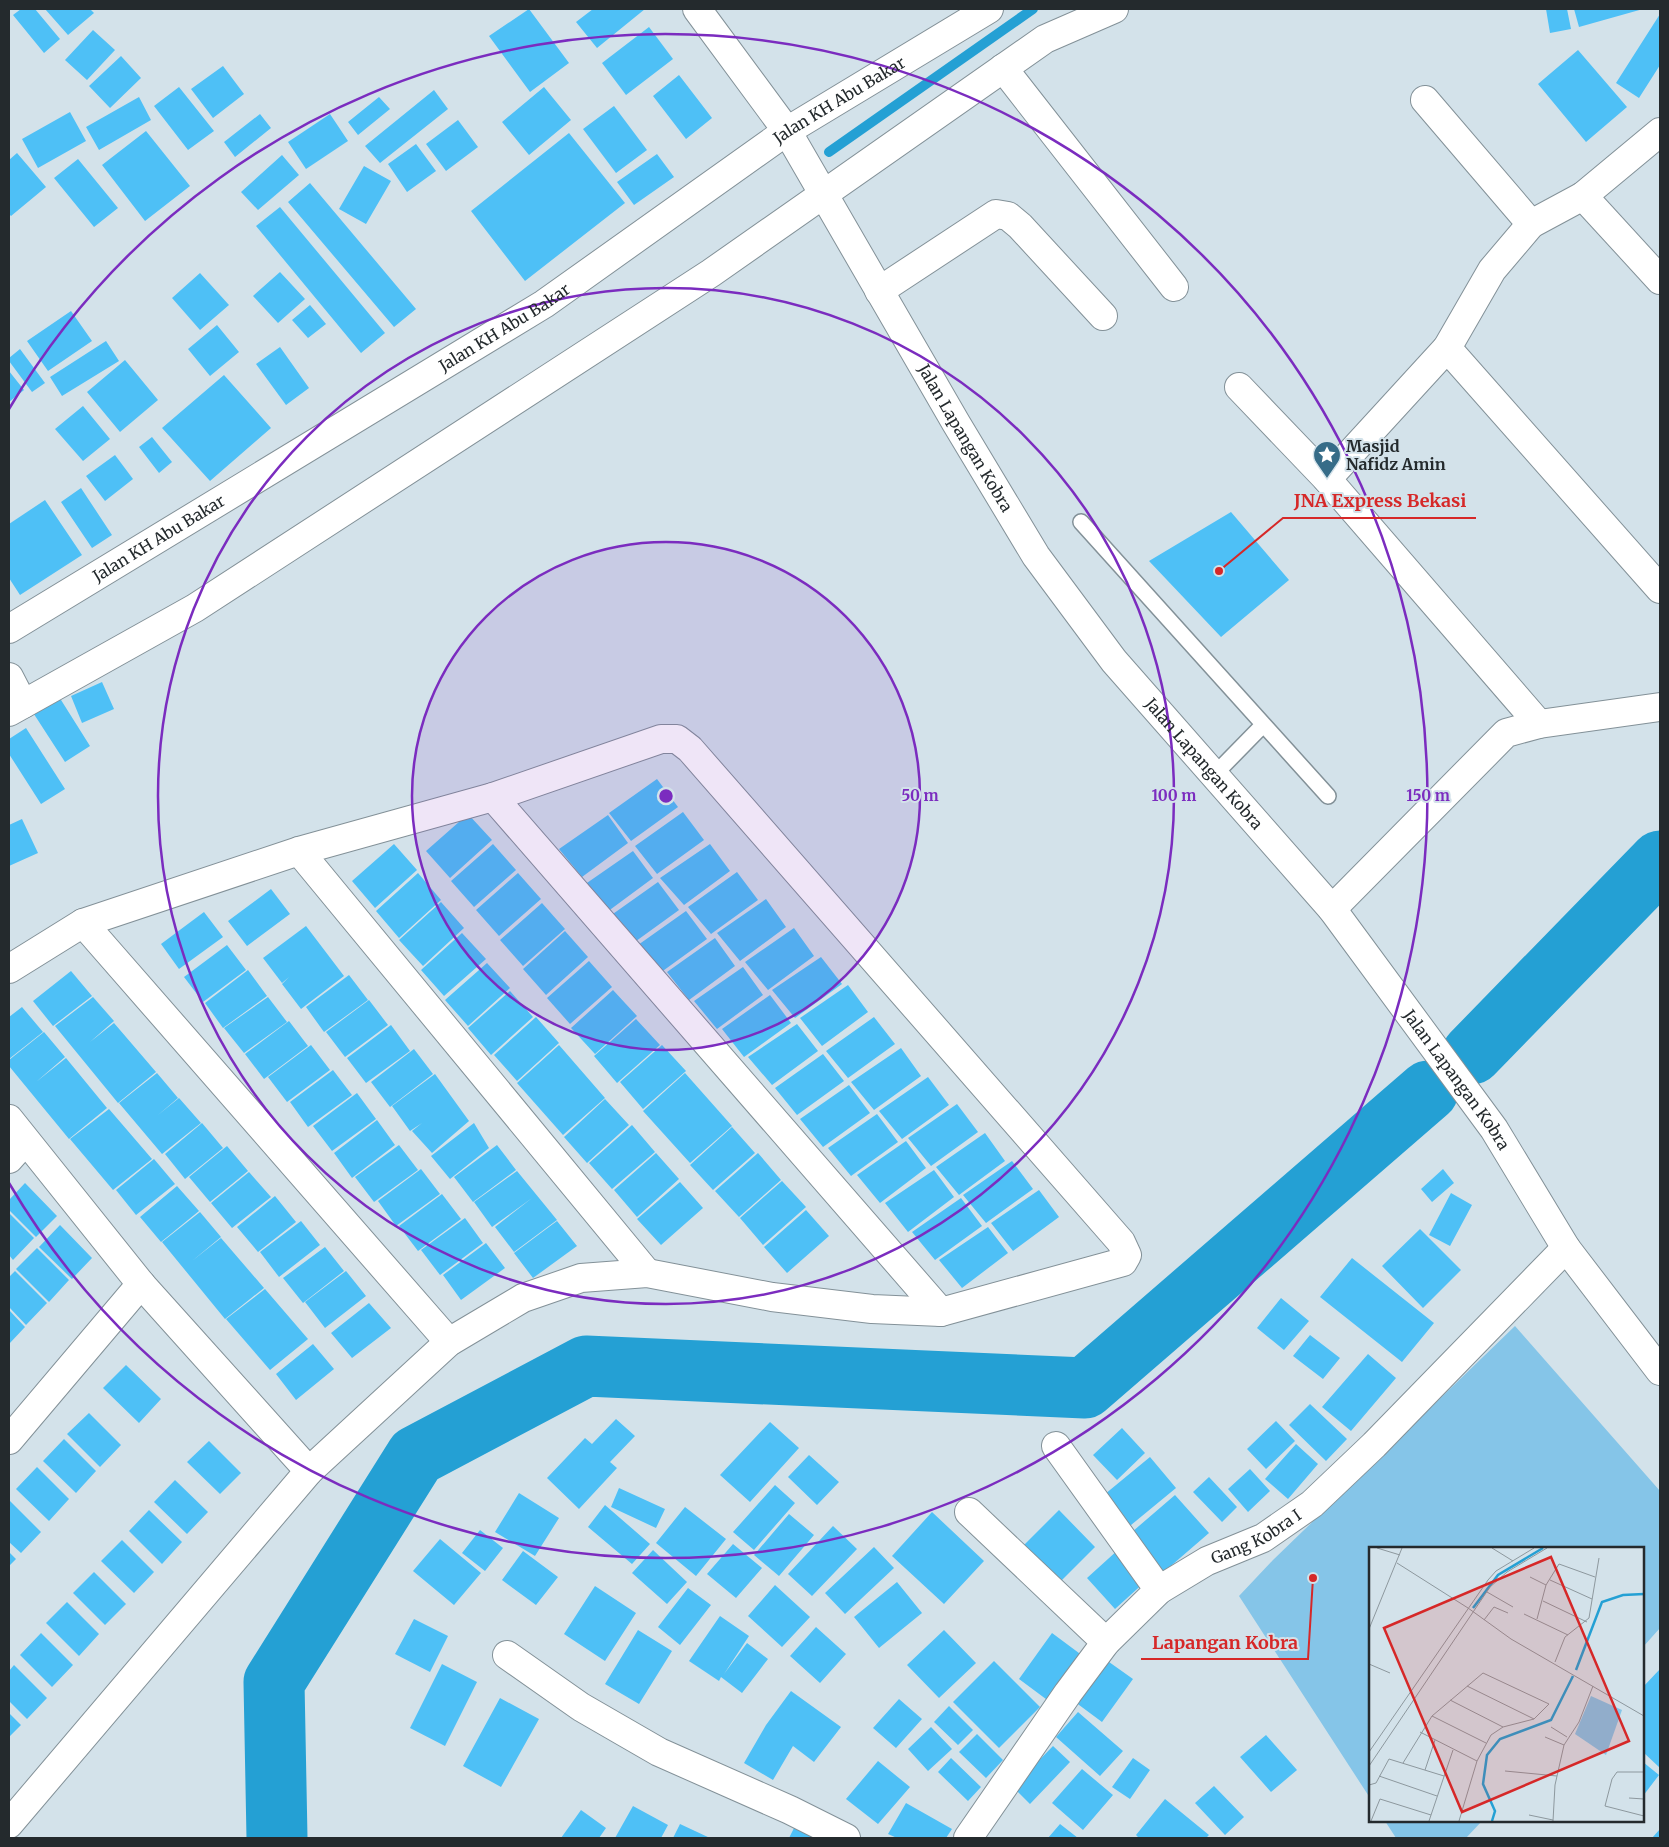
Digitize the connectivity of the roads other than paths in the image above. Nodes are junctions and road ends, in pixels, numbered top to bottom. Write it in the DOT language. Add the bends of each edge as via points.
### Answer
graph roads {
  1 [pos="697,9"];
  2 [pos="989,9"];
  3 [pos="1114,9"];
  4 [pos="1003,68"];
  5 [pos="1425,100"];
  6 [pos="787,131"];
  7 [pos="1660,132"];
  8 [pos="824,193"];
  9 [pos="1584,196"];
  10 [pos="1531,224"];
  11 [pos="1660,280"];
  12 [pos="1174,287"];
  13 [pos="879,291"];
  14 [pos="1103,316"];
  15 [pos="1447,348"];
  16 [pos="1239,387"];
  17 [pos="1327,479"];
  18 [pos="1081,522"];
  19 [pos="1660,589"];
  20 [pos="9,629"];
  21 [pos="9,677"];
  22 [pos="16,708"];
  23 [pos="1660,708"];
  24 [pos="1263,724"];
  25 [pos="1539,724"];
  26 [pos="1215,774"];
  27 [pos="1328,796"];
  28 [pos="493,797"];
  29 [pos="299,851"];
  30 [pos="1332,909"];
  31 [pos="83,923"];
  32 [pos="9,969"];
  33 [pos="9,1119"];
  34 [pos="17,1150"];
  35 [pos="1566,1248"];
  36 [pos="646,1273"];
  37 [pos="141,1284"];
  38 [pos="941,1312"];
  39 [pos="449,1342"];
  40 [pos="1660,1371"];
  41 [pos="9,1440"];
  42 [pos="1056,1446"];
  43 [pos="309,1471"];
  44 [pos="969,1512"];
  45 [pos="1159,1590"];
  46 [pos="1106,1642"];
  47 [pos="507,1655"];
  48 [pos="9,1824"];
  49 [pos="846,1838"];
  50 [pos="968,1838"];
  1 -- 6 [label="street, Jalan Lapangan Kobra"];
  2 -- 6 [label="street, Jalan KH Abu Bakar"];
  3 -- 4 [label="street" via="1045,39"];
  4 -- 8 [label="street"];
  4 -- 12 [label="street"];
  5 -- 10 [label="street"];
  6 -- 8 [label="street, Jalan Lapangan Kobra"];
  6 -- 20 [label="street, Jalan KH Abu Bakar" via="544,304"];
  7 -- 9 [label="street"];
  8 -- 13 [label="street, Jalan Lapangan Kobra"];
  8 -- 22 [label="street" via="711,273 204,602"];
  9 -- 10 [label="street"];
  9 -- 11 [label="street"];
  10 -- 15 [label="street" via="1492,270"];
  13 -- 14 [label="street" via="996,214 1008,216 1020,226"];
  13 -- 26 [label="street, Jalan Lapangan Kobra" via="1036,556 1114,661"];
  15 -- 17 [label="street"];
  15 -- 19 [label="street"];
  16 -- 17 [label="street"];
  17 -- 25 [label="street"];
  18 -- 24 [label="lane"];
  21 -- 22 [label="street"];
  23 -- 25 [label="street"];
  24 -- 26 [label="lane"];
  24 -- 27 [label="lane"];
  25 -- 30 [label="street" via="1506,733"];
  26 -- 30 [label="street, Jalan Lapangan Kobra"];
  28 -- 29 [label="street"];
  28 -- 38 [label="street"];
  28 -- 38 [label="street" via="660,739 677,739 690,748 1121,1242 1126,1256 1123,1262"];
  29 -- 31 [label="street"];
  29 -- 36 [label="street"];
  30 -- 35 [label="street, Jalan Lapangan Kobra" via="1494,1130"];
  31 -- 32 [label="street"];
  31 -- 39 [label="street"];
  33 -- 34 [label="street"];
  34 -- 37 [label="street"];
  35 -- 40 [label="street, Jalan Lapangan Kobra"];
  35 -- 45 [label="street, Gang Kobra I" via="1312,1504 1263,1538 1207,1561"];
  36 -- 38 [label="street" via="772,1297 872,1309"];
  36 -- 39 [label="street" via="581,1278 523,1298"];
  37 -- 41 [label="street"];
  37 -- 43 [label="street"];
  39 -- 43 [label="street"];
  42 -- 45 [label="street"];
  43 -- 48 [label="street"];
  44 -- 46 [label="street"];
  45 -- 46 [label="street, Gang Kobra I"];
  46 -- 50 [label="street, Gang Kobra I"];
  47 -- 49 [label="street" via="581,1707 659,1752"];
}
